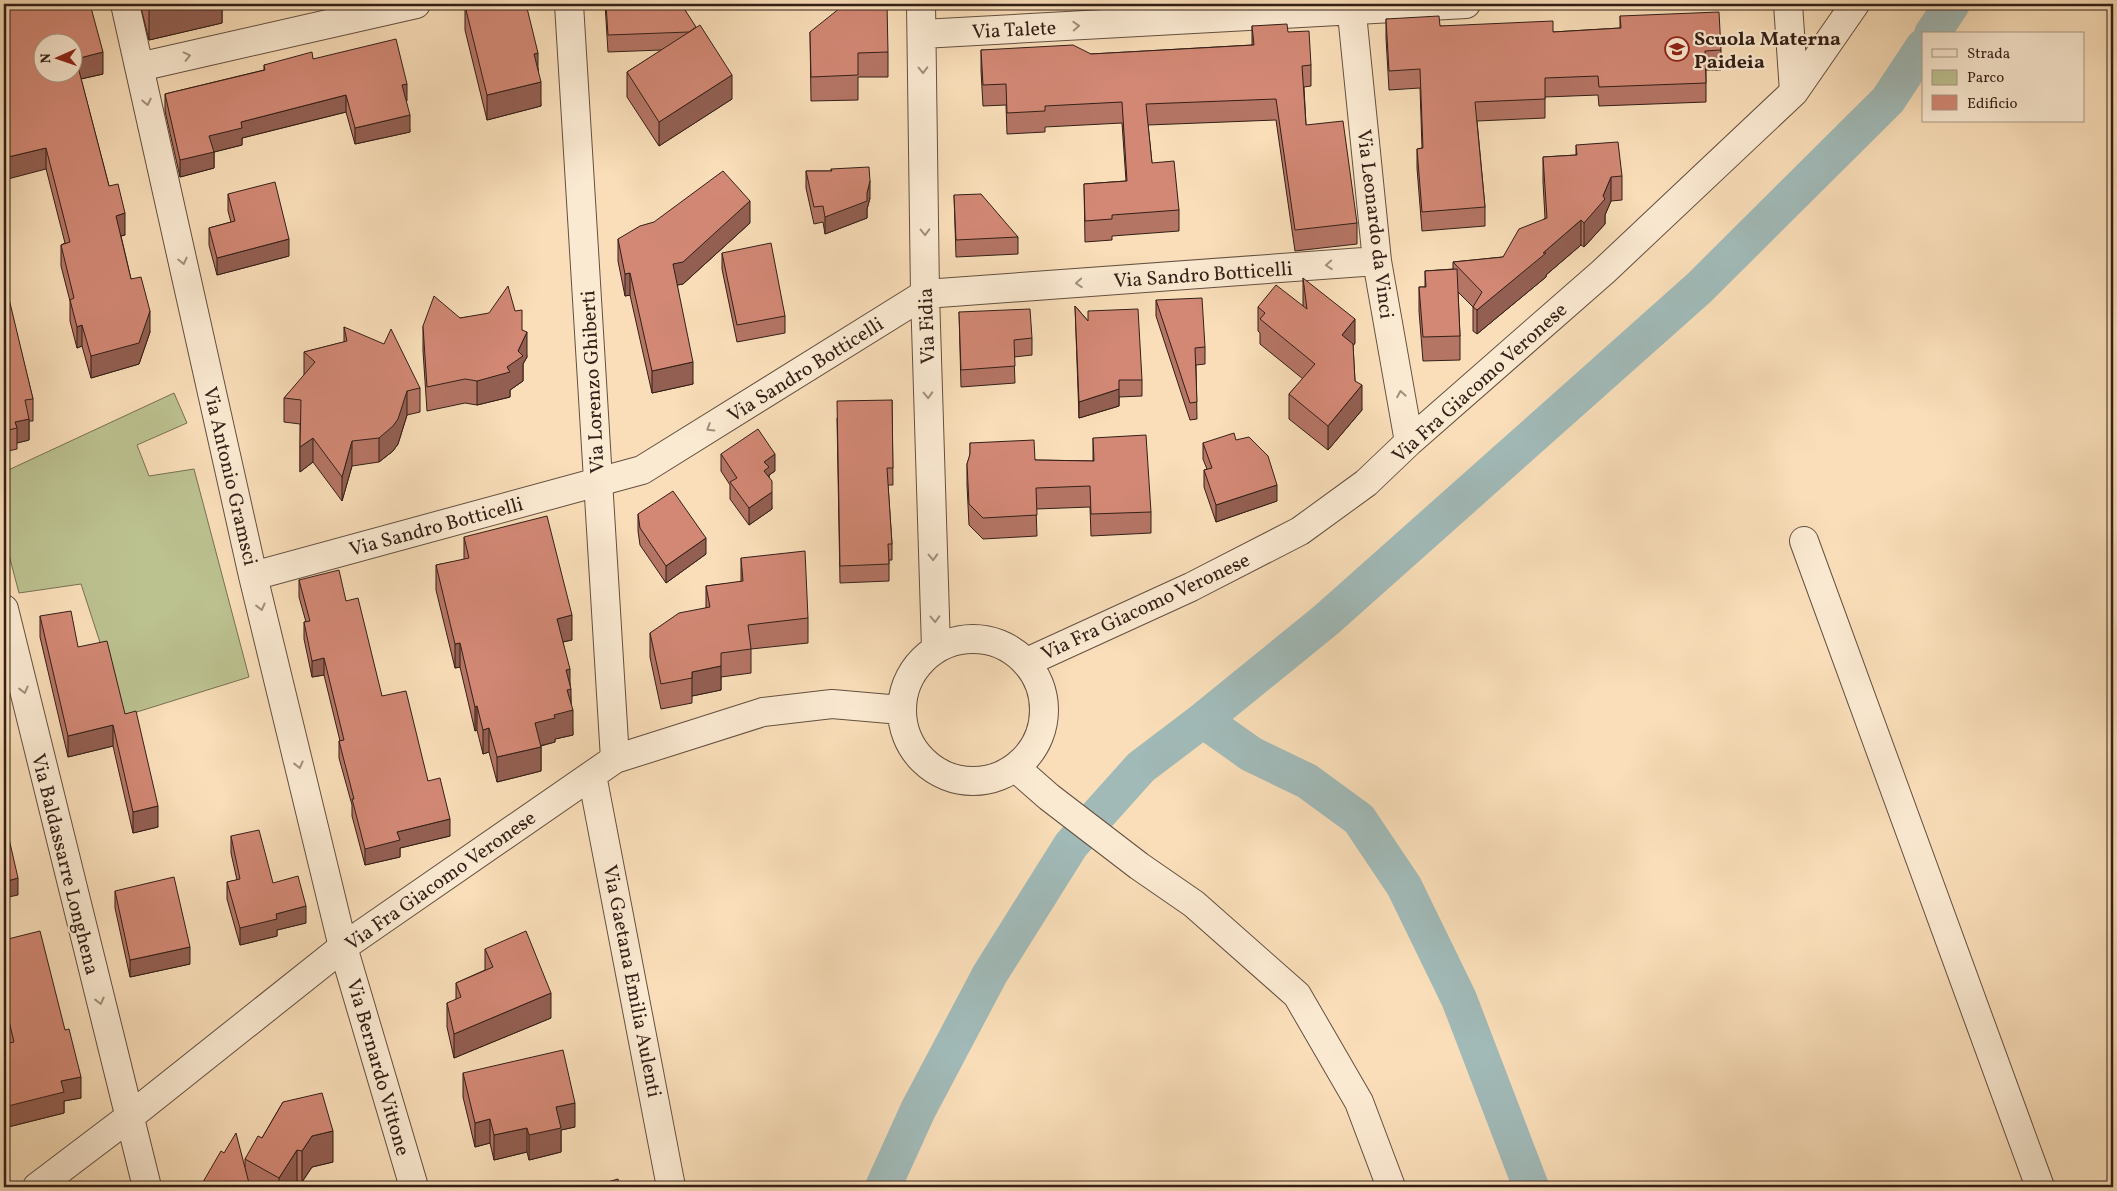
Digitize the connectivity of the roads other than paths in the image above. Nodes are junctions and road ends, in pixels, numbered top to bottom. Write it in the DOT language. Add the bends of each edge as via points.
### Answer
graph roads {
  1 [pos="124,4"];
  2 [pos="416,4"];
  3 [pos="569,4"];
  4 [pos="920,4"];
  5 [pos="1466,4"];
  6 [pos="1788,4"];
  7 [pos="1855,4"];
  8 [pos="1351,6"];
  9 [pos="922,34"];
  10 [pos="140,67"];
  11 [pos="1794,92"];
  12 [pos="1377,261"];
  13 [pos="925,294"];
  14 [pos="1409,442"];
  15 [pos="598,482"];
  16 [pos="1804,541"];
  17 [pos="253,576"];
  18 [pos="4,609"];
  19 [pos="936,648"];
  20 [pos="1027,662"];
  21 [pos="901,710"];
  22 [pos="615,759"];
  23 [pos="1016,768"];
  24 [pos="592,775"];
  25 [pos="344,947"];
  26 [pos="128,1118"];
  27 [pos="37,1187"];
  28 [pos="147,1187"];
  29 [pos="414,1187"];
  30 [pos="671,1187"];
  31 [pos="1391,1187"];
  32 [pos="2040,1187"];
  1 -- 10 [label="street, Via Antonio Gramsci"];
  10 -- 2 [label="street, one-way"];
  3 -- 15 [label="street, Via Lorenzo Ghiberti"];
  4 -- 9 [label="street, Via Fidia"];
  5 -- 8 [label="street, Via Talete"];
  6 -- 11 [label="street"];
  7 -- 11 [label="street, Via Fra Giacomo Veronese"];
  9 -- 8 [label="street, Via Talete, one-way" via="1327,12"];
  8 -- 12 [label="street, Via Leonardo da Vinci"];
  9 -- 13 [label="street, Via Fidia, one-way"];
  10 -- 17 [label="street, Via Antonio Gramsci, one-way"];
  11 -- 14 [label="street, Via Fra Giacomo Veronese" via="1603,272"];
  12 -- 13 [label="street, Via Sandro Botticelli, one-way"];
  14 -- 12 [label="street, Via Leonardo da Vinci, one-way"];
  13 -- 15 [label="street, Via Sandro Botticelli, one-way" via="642,470"];
  13 -- 19 [label="street, Via Fidia, one-way"];
  14 -- 20 [label="street, Via Fra Giacomo Veronese" via="1366,483 1300,531 1191,587"];
  15 -- 17 [label="street, Via Sandro Botticelli"];
  15 -- 22 [label="street, Via Lorenzo Ghiberti"];
  16 -- 32 [label="street"];
  17 -- 25 [label="street, Via Antonio Gramsci, one-way"];
  18 -- 26 [label="street, Via Baldassarre Longhena, one-way"];
  19 -- 20 [label="street" via="959,639 984,638 1008,646"];
  19 -- 21 [label="street" via="917,665 905,687"];
  20 -- 23 [label="street" via="1040,683 1046,707 1042,732 1032,752"];
  21 -- 22 [label="street, Via Fra Giacomo Veronese" via="832,704 764,712"];
  21 -- 23 [label="street" via="905,732 915,752 931,768 951,779 973,782 996,778"];
  22 -- 24 [label="street, Via Fra Giacomo Veronese"];
  23 -- 31 [label="street" via="1117,849 1194,904 1297,994 1359,1102"];
  24 -- 25 [label="street, Via Fra Giacomo Veronese"];
  24 -- 30 [label="street, Via Gaetana Emilia Aulenti"];
  25 -- 26 [label="street, Via Fra Giacomo Veronese"];
  25 -- 29 [label="street, Via Bernardo Vittone"];
  26 -- 27 [label="street, Via Fra Giacomo Veronese"];
  26 -- 28 [label="street, Via Baldassarre Longhena"];
}
